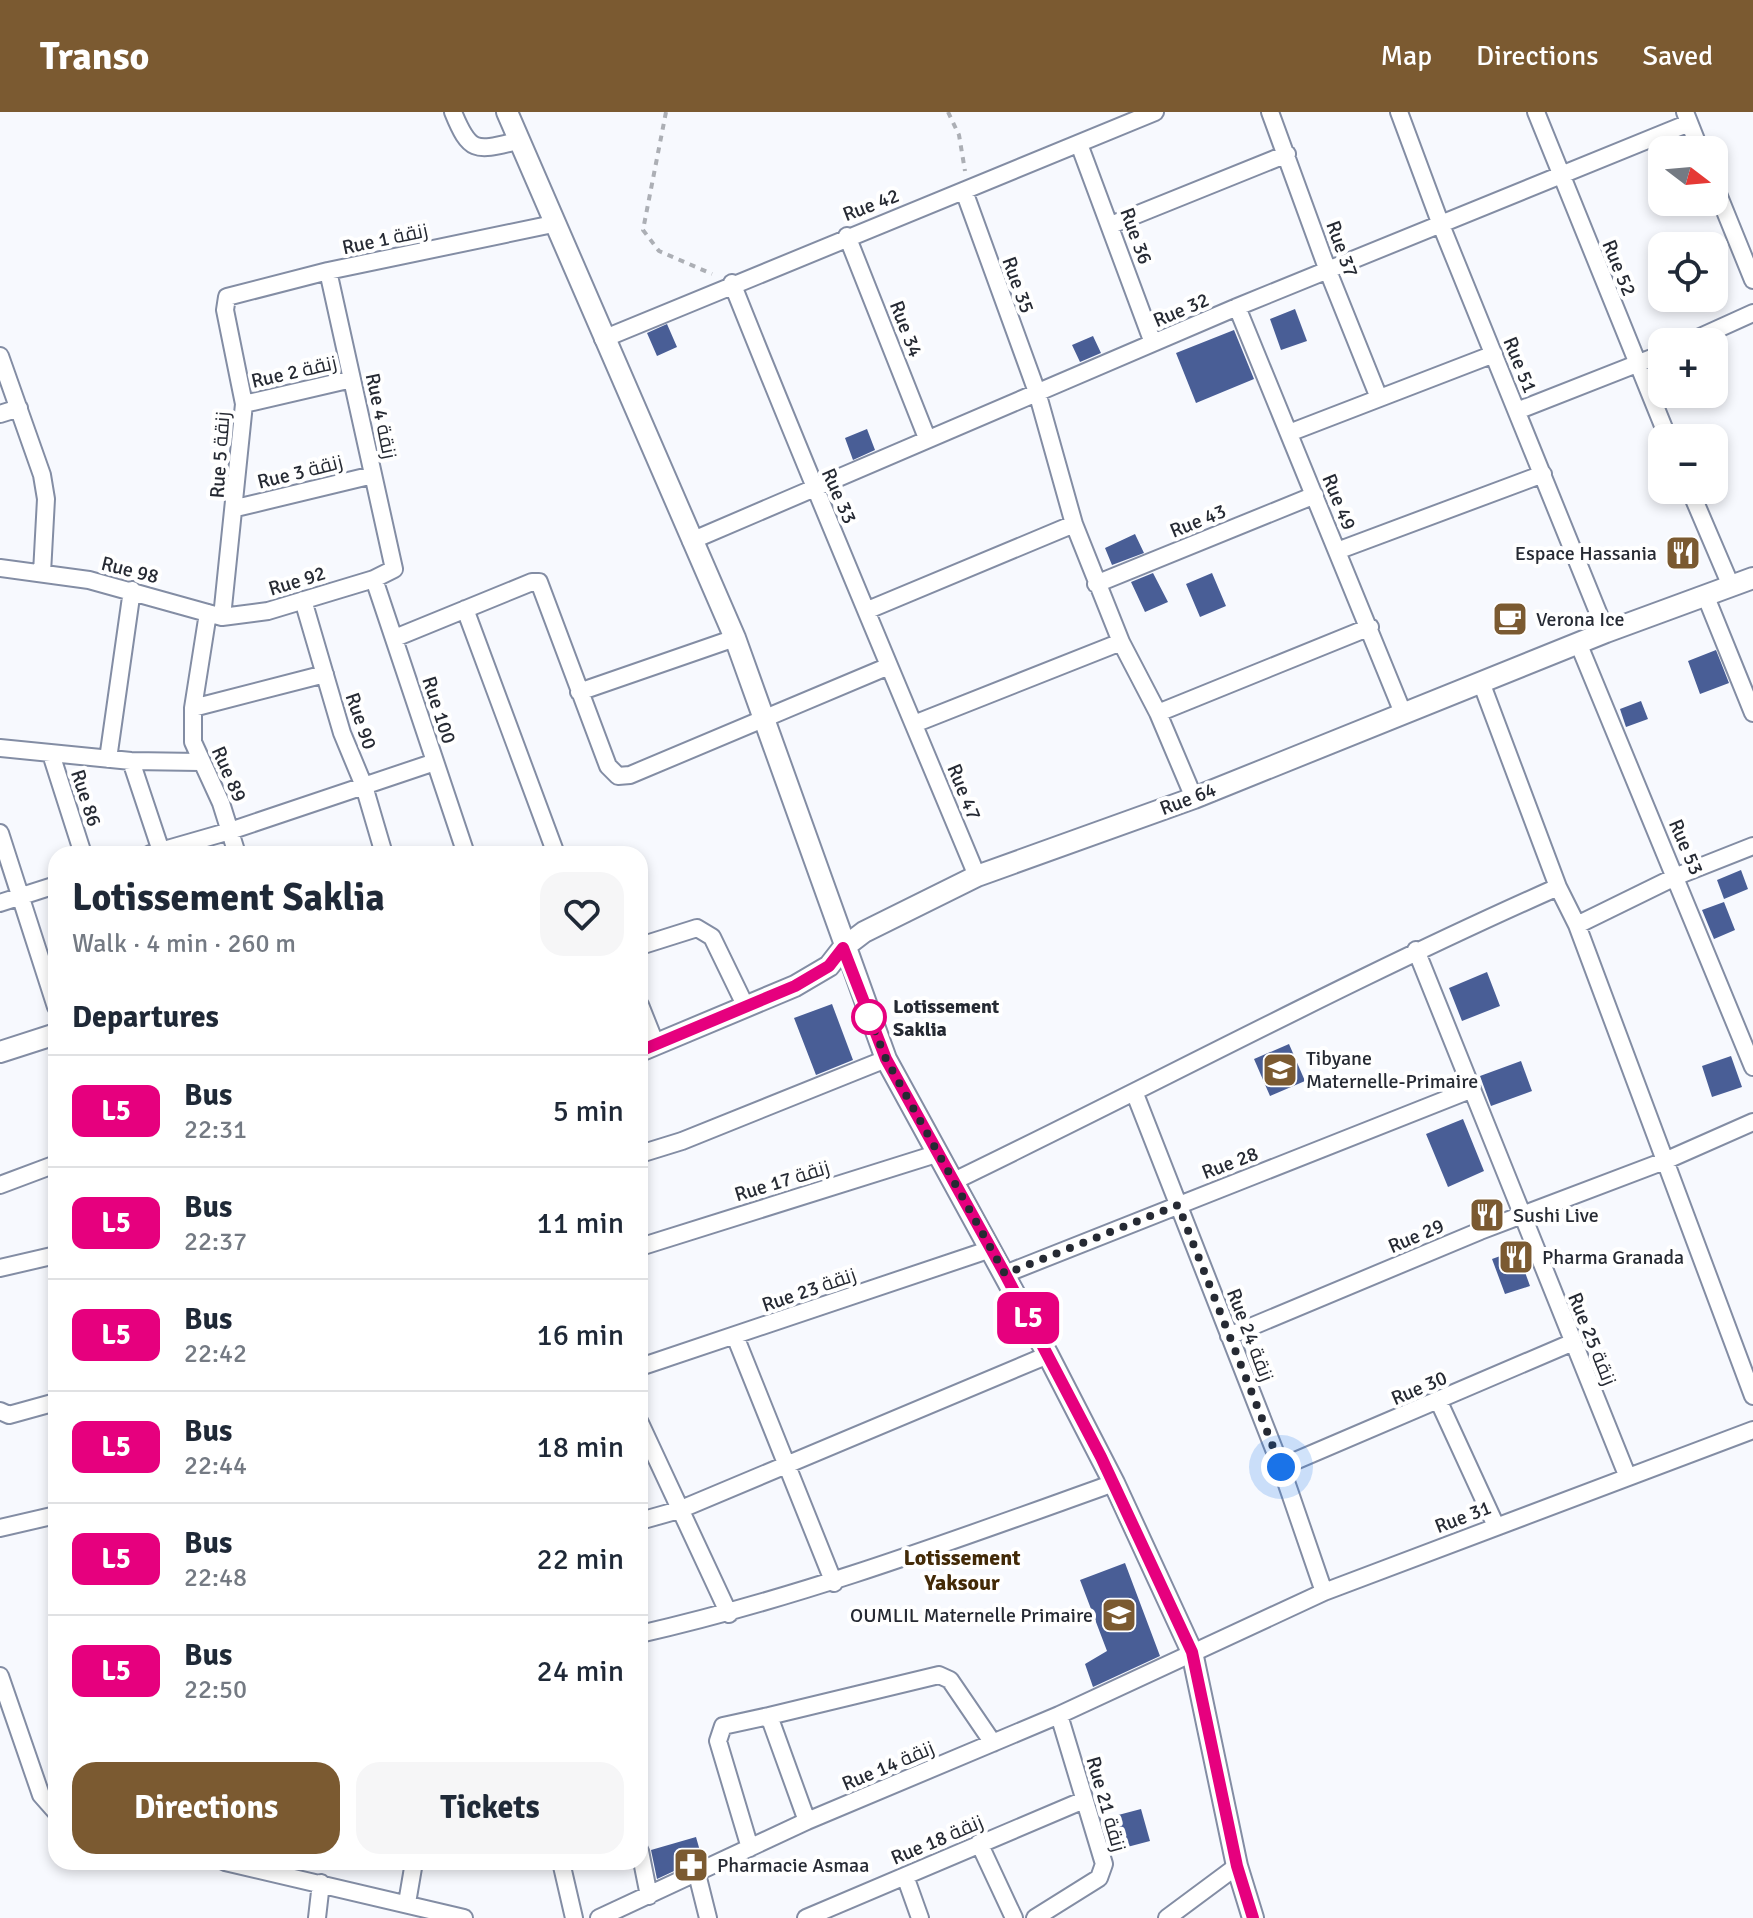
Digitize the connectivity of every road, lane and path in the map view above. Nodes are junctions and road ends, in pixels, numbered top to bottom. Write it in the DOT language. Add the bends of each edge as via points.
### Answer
graph roads {
  1 [pos="453,112"];
  2 [pos="507,112"];
  3 [pos="666,112"];
  4 [pos="948,112"];
  5 [pos="1155,112"];
  6 [pos="1270,112"];
  7 [pos="1399,112"];
  8 [pos="1536,112"];
  9 [pos="1687,118"];
  10 [pos="517,141"];
  11 [pos="1079,144"];
  12 [pos="1287,154"];
  13 [pos="1561,177"];
  14 [pos="964,191"];
  15 [pos="1727,216"];
  16 [pos="553,224"];
  17 [pos="1111,225"];
  18 [pos="1441,225"];
  19 [pos="847,236"];
  20 [pos="328,271"];
  21 [pos="1328,271"];
  22 [pos="1753,280"];
  23 [pos="732,283"];
  24 [pos="227,297"];
  25 [pos="1237,307"];
  26 [pos="1753,313"];
  27 [pos="1720,328"];
  28 [pos="603,339"];
  29 [pos="1153,343"];
  30 [pos="1494,354"];
  31 [pos="0,356"];
  32 [pos="1648,361"];
  33 [pos="1637,366"];
  34 [pos="352,379"];
  35 [pos="1037,392"];
  36 [pos="1379,398"];
  37 [pos="244,404"];
  38 [pos="19,408"];
  39 [pos="1517,411"];
  40 [pos="0,414"];
  41 [pos="1662,424"];
  42 [pos="1289,433"];
  43 [pos="927,438"];
  44 [pos="1543,474"];
  45 [pos="373,475"];
  46 [pos="813,488"];
  47 [pos="1315,495"];
  48 [pos="1696,504"];
  49 [pos="236,508"];
  50 [pos="1074,524"];
  51 [pos="691,541"];
  52 [pos="1337,551"];
  53 [pos="0,568"];
  54 [pos="394,569"];
  55 [pos="42,573"];
  56 [pos="1753,578"];
  57 [pos="374,579"];
  58 [pos="1096,584"];
  59 [pos="1731,586"];
  60 [pos="132,590"];
  61 [pos="1706,597"];
  62 [pos="303,600"];
  63 [pos="465,609"];
  64 [pos="868,610"];
  65 [pos="215,615"];
  66 [pos="1370,627"];
  67 [pos="1606,632"];
  68 [pos="395,638"];
  69 [pos="735,638"];
  70 [pos="1121,642"];
  71 [pos="1579,645"];
  72 [pos="889,666"];
  73 [pos="325,674"];
  74 [pos="1481,682"];
  75 [pos="579,692"];
  76 [pos="193,708"];
  77 [pos="1158,713"];
  78 [pos="1403,713"];
  79 [pos="1753,713"];
  80 [pos="761,718"];
  81 [pos="914,724"];
  82 [pos="0,748"];
  83 [pos="51,754"];
  84 [pos="108,759"];
  85 [pos="131,761"];
  86 [pos="200,762"];
  87 [pos="435,762"];
  88 [pos="364,786"];
  89 [pos="1194,798"];
  90 [pos="230,831"];
  91 [pos="0,833"];
  92 [pos="80,846"];
  93 [pos="156,846"];
  94 [pos="181,846"];
  95 [pos="235,846"];
  96 [pos="382,846"];
  97 [pos="463,846"];
  98 [pos="553,846"];
  99 [pos="1753,846"];
  100 [pos="977,876"];
  101 [pos="1677,876"];
  102 [pos="1558,887"];
  103 [pos="48,888"];
  104 [pos="20,897"];
  105 [pos="0,903"];
  106 [pos="1577,925"];
  107 [pos="648,943"];
  108 [pos="843,948"];
  109 [pos="1416,950"];
  110 [pos="48,983"];
  111 [pos="745,1005"];
  112 [pos="48,1037"];
  113 [pos="648,1048"];
  114 [pos="0,1052"];
  115 [pos="886,1059"];
  116 [pos="1753,1067"];
  117 [pos="1470,1090"];
  118 [pos="1135,1094"];
  119 [pos="1753,1122"];
  120 [pos="648,1152"];
  121 [pos="936,1154"];
  122 [pos="1667,1160"];
  123 [pos="48,1167"];
  124 [pos="952,1182"];
  125 [pos="0,1185"];
  126 [pos="1178,1205"];
  127 [pos="1522,1216"];
  128 [pos="648,1244"];
  129 [pos="991,1249"];
  130 [pos="48,1257"];
  131 [pos="0,1268"];
  132 [pos="1005,1274"];
  133 [pos="735,1336"];
  134 [pos="1229,1336"];
  135 [pos="1571,1343"];
  136 [pos="1048,1355"];
  137 [pos="648,1364"];
  138 [pos="1753,1396"];
  139 [pos="1439,1402"];
  140 [pos="48,1404"];
  141 [pos="0,1411"];
  142 [pos="1753,1430"];
  143 [pos="648,1441"];
  144 [pos="784,1466"];
  145 [pos="1281,1467"];
  146 [pos="1627,1475"];
  147 [pos="1114,1483"];
  148 [pos="679,1510"];
  149 [pos="48,1517"];
  150 [pos="648,1519"];
  151 [pos="1496,1526"];
  152 [pos="0,1528"];
  153 [pos="834,1583"];
  154 [pos="1324,1592"];
  155 [pos="729,1614"];
  156 [pos="648,1632"];
  157 [pos="1192,1652"];
  158 [pos="0,1676"];
  159 [pos="1059,1715"];
  160 [pos="769,1716"];
  161 [pos="993,1743"];
  162 [pos="1084,1800"];
  163 [pos="48,1803"];
  164 [pos="807,1821"];
  165 [pos="979,1843"];
  166 [pos="750,1848"];
  167 [pos="1237,1866"];
  168 [pos="262,1870"];
  169 [pos="413,1870"];
  170 [pos="563,1870"];
  171 [pos="644,1870"];
  172 [pos="697,1874"];
  173 [pos="905,1876"];
  174 [pos="321,1883"];
  175 [pos="649,1896"];
  176 [pos="407,1903"];
  177 [pos="317,1918"];
  178 [pos="464,1918"];
  179 [pos="574,1918"];
  180 [pos="599,1918"];
  181 [pos="708,1918"];
  182 [pos="806,1918"];
  183 [pos="920,1918"];
  184 [pos="1014,1918"];
  185 [pos="1035,1918"];
  186 [pos="1167,1918"];
  187 [pos="1253,1918"];
  1 -- 10 [label="street" via="471,145 488,148"];
  2 -- 10 [label="street"];
  3 -- 23 [label="path" via="644,210 646,238 659,251"];
  4 -- 14 [label="path" via="962,148"];
  5 -- 11 [label="street, Rue 42"];
  6 -- 12 [label="street, Rue 37"];
  7 -- 18 [label="street, Rue 51"];
  8 -- 13 [label="street, Rue 52"];
  9 -- 13 [label="street, Rue 32"];
  10 -- 16 [label="street"];
  11 -- 14 [label="street, Rue 42"];
  11 -- 17 [label="street, Rue 36"];
  12 -- 17 [label="street"];
  12 -- 21 [label="street, Rue 37"];
  13 -- 18 [label="street, Rue 32"];
  13 -- 33 [label="street, Rue 52"];
  14 -- 19 [label="street, Rue 42"];
  14 -- 35 [label="street, Rue 35"];
  15 -- 22 [label="street"];
  16 -- 20 [label="street, Rue 1 زنقة"];
  16 -- 28 [label="street"];
  17 -- 29 [label="street, Rue 36"];
  18 -- 21 [label="street, Rue 32"];
  18 -- 30 [label="street, Rue 51"];
  19 -- 23 [label="street, Rue 42"];
  19 -- 43 [label="street, Rue 34"];
  20 -- 24 [label="street, Rue 1 زنقة"];
  20 -- 34 [label="street, Rue 4 زنقة"];
  21 -- 25 [label="street, Rue 32"];
  21 -- 36 [label="street, Rue 37"];
  23 -- 28 [label="street, Rue 42"];
  23 -- 46 [label="street, Rue 33"];
  24 -- 37 [label="street, Rue 5 زنقة" via="225,310"];
  25 -- 29 [label="street, Rue 32"];
  25 -- 42 [label="street, Rue 49"];
  26 -- 27 [label="street"];
  28 -- 51 [label="street"];
  29 -- 35 [label="street, Rue 32"];
  30 -- 36 [label="street"];
  30 -- 39 [label="street, Rue 51"];
  31 -- 38 [label="street"];
  32 -- 33 [label="street"];
  33 -- 39 [label="street"];
  33 -- 41 [label="street, Rue 52"];
  34 -- 37 [label="street, Rue 2 زنقة"];
  34 -- 45 [label="street, Rue 4 زنقة"];
  35 -- 43 [label="street, Rue 32"];
  35 -- 50 [label="street, Rue 35"];
  36 -- 42 [label="street"];
  37 -- 49 [label="street, Rue 5 زنقة"];
  38 -- 40 [label="street"];
  38 -- 55 [label="street" via="46,499"];
  39 -- 44 [label="street, Rue 51"];
  42 -- 47 [label="street, Rue 49"];
  43 -- 46 [label="street, Rue 32"];
  44 -- 52 [label="street"];
  44 -- 67 [label="street, Rue 51"];
  45 -- 49 [label="street, Rue 3 زنقة"];
  45 -- 54 [label="street, Rue 4 زنقة"];
  46 -- 51 [label="street, Rue 32"];
  46 -- 64 [label="street, Rue 33"];
  47 -- 52 [label="street, Rue 49"];
  47 -- 58 [label="street, Rue 43"];
  48 -- 59 [label="street"];
  49 -- 65 [label="street, Rue 5 زنقة"];
  50 -- 58 [label="street, Rue 35"];
  50 -- 64 [label="street"];
  51 -- 69 [label="street"];
  52 -- 66 [label="street, Rue 49"];
  53 -- 55 [label="street, Rue 98"];
  54 -- 57 [label="street, Rue 92"];
  55 -- 60 [label="street, Rue 98"];
  56 -- 59 [label="street, Rue 64"];
  57 -- 62 [label="street, Rue 92"];
  57 -- 68 [label="street, Rue 100"];
  58 -- 70 [label="street, Rue 35"];
  59 -- 61 [label="street, Rue 64"];
  60 -- 65 [label="street, Rue 98"];
  60 -- 84 [label="street"];
  61 -- 67 [label="street, Rue 64"];
  61 -- 79 [label="street"];
  62 -- 65 [label="street, Rue 92" via="240,617"];
  62 -- 73 [label="street, Rue 90"];
  63 -- 68 [label="street"];
  63 -- 75 [label="street" via="539,582"];
  63 -- 98 [label="street"];
  64 -- 72 [label="street, Rue 33"];
  65 -- 76 [label="street, Rue 89"];
  66 -- 77 [label="street"];
  66 -- 78 [label="street, Rue 49"];
  67 -- 71 [label="street, Rue 64"];
  68 -- 87 [label="street, Rue 100"];
  69 -- 75 [label="street"];
  69 -- 80 [label="street"];
  70 -- 77 [label="street, Rue 35"];
  70 -- 81 [label="street"];
  71 -- 74 [label="street, Rue 64"];
  71 -- 101 [label="street, Rue 53"];
  72 -- 80 [label="street"];
  72 -- 81 [label="street, Rue 33"];
  73 -- 76 [label="street"];
  73 -- 88 [label="street, Rue 90"];
  74 -- 78 [label="street, Rue 64"];
  74 -- 102 [label="street"];
  75 -- 80 [label="street" via="608,766 618,776"];
  76 -- 86 [label="street, Rue 89" via="193,742"];
  77 -- 89 [label="street, Rue 35"];
  78 -- 89 [label="street, Rue 64"];
  80 -- 108 [label="street"];
  81 -- 100 [label="street, Rue 47"];
  82 -- 83 [label="street"];
  83 -- 84 [label="street"];
  83 -- 92 [label="street, Rue 86"];
  84 -- 85 [label="street"];
  85 -- 86 [label="street"];
  85 -- 93 [label="street"];
  86 -- 90 [label="street, Rue 89"];
  87 -- 88 [label="street"];
  87 -- 97 [label="street, Rue 100"];
  88 -- 90 [label="street"];
  88 -- 96 [label="street, Rue 90"];
  89 -- 100 [label="street, Rue 64"];
  90 -- 94 [label="street"];
  90 -- 95 [label="street, Rue 89"];
  91 -- 104 [label="street"];
  99 -- 101 [label="street"];
  100 -- 108 [label="street, Rue 64" via="887,919"];
  101 -- 106 [label="street"];
  101 -- 116 [label="street, Rue 53"];
  102 -- 106 [label="street"];
  102 -- 109 [label="street"];
  103 -- 104 [label="street"];
  104 -- 105 [label="street"];
  104 -- 110 [label="street"];
  106 -- 122 [label="street"];
  107 -- 111 [label="street" via="705,930"];
  108 -- 111 [label="street, Rue 64" via="813,976"];
  108 -- 115 [label="street"];
  109 -- 117 [label="street, Rue 25 زنقة"];
  109 -- 118 [label="street"];
  111 -- 113 [label="street, Rue 64"];
  112 -- 114 [label="street"];
  115 -- 120 [label="street"];
  115 -- 121 [label="street"];
  117 -- 126 [label="street, Rue 28"];
  117 -- 127 [label="street, Rue 25 زنقة"];
  118 -- 124 [label="street"];
  118 -- 126 [label="street, Rue 24 زنقة"];
  119 -- 122 [label="street, Rue 29"];
  121 -- 124 [label="street"];
  121 -- 128 [label="street, Rue 17 زنقة"];
  122 -- 127 [label="street, Rue 29"];
  122 -- 138 [label="street"];
  123 -- 125 [label="street"];
  124 -- 129 [label="street"];
  126 -- 132 [label="street, Rue 28"];
  126 -- 134 [label="street, Rue 24 زنقة"];
  127 -- 134 [label="street, Rue 29"];
  127 -- 135 [label="street, Rue 25 زنقة"];
  129 -- 132 [label="street"];
  129 -- 133 [label="street, Rue 23 زنقة"];
  130 -- 131 [label="street"];
  132 -- 136 [label="street"];
  133 -- 137 [label="street, Rue 23 زنقة"];
  133 -- 144 [label="street"];
  134 -- 145 [label="street, Rue 24 زنقة"];
  135 -- 139 [label="street, Rue 30"];
  135 -- 146 [label="street, Rue 25 زنقة"];
  136 -- 144 [label="street"];
  136 -- 147 [label="street"];
  139 -- 145 [label="street, Rue 30"];
  139 -- 151 [label="street"];
  140 -- 141 [label="street" via="9,1415"];
  142 -- 146 [label="street, Rue 31"];
  143 -- 148 [label="street"];
  144 -- 148 [label="street"];
  144 -- 153 [label="street"];
  145 -- 154 [label="street, Rue 24 زنقة"];
  146 -- 151 [label="street, Rue 31"];
  147 -- 153 [label="street"];
  147 -- 157 [label="street"];
  148 -- 150 [label="street"];
  148 -- 155 [label="street"];
  149 -- 152 [label="street"];
  151 -- 154 [label="street, Rue 31"];
  153 -- 155 [label="street"];
  154 -- 157 [label="street, Rue 31"];
  155 -- 156 [label="street"];
  157 -- 159 [label="street, Rue 14 زنقة"];
  157 -- 167 [label="street"];
  158 -- 163 [label="street"];
  159 -- 161 [label="street, Rue 14 زنقة"];
  159 -- 162 [label="street, Rue 21 زنقة"];
  160 -- 161 [label="street" via="939,1675 950,1680"];
  160 -- 164 [label="street"];
  160 -- 166 [label="street" via="723,1726 718,1733"];
  161 -- 164 [label="street, Rue 14 زنقة"];
  162 -- 165 [label="street, Rue 18 زنقة"];
  162 -- 185 [label="street, Rue 21 زنقة" via="1102,1856 1102,1873"];
  164 -- 166 [label="street, Rue 14 زنقة"];
  165 -- 173 [label="street, Rue 18 زنقة"];
  165 -- 184 [label="street"];
  166 -- 172 [label="street, Rue 14 زنقة"];
  167 -- 186 [label="street"];
  167 -- 187 [label="street"];
  168 -- 174 [label="street"];
  169 -- 176 [label="street"];
  170 -- 179 [label="street"];
  171 -- 175 [label="street"];
  172 -- 175 [label="street, Rue 14 زنقة"];
  172 -- 181 [label="street"];
  173 -- 182 [label="street, Rue 18 زنقة"];
  173 -- 183 [label="street"];
  174 -- 176 [label="street"];
  174 -- 177 [label="street"];
  175 -- 180 [label="street, Rue 14 زنقة"];
  176 -- 178 [label="street"];
}
